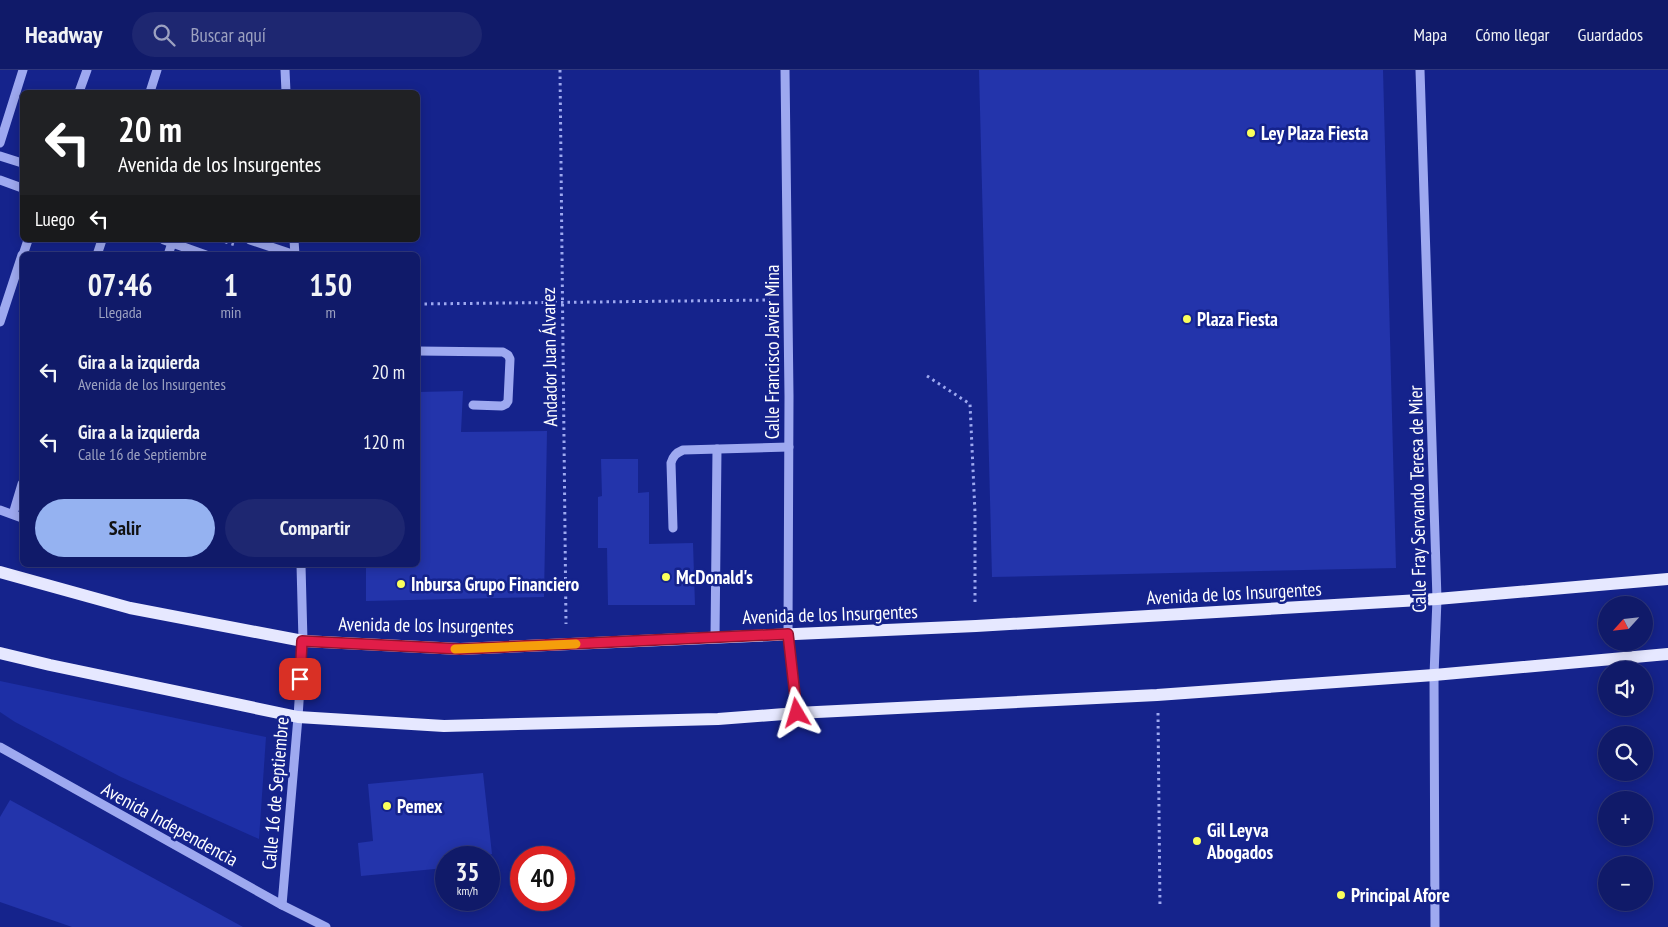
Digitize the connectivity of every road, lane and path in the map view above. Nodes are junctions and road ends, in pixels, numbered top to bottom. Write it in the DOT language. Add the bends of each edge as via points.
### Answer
graph roads {
  1 [pos="23,70"];
  2 [pos="87,70"];
  3 [pos="157,70"];
  4 [pos="285,70"];
  5 [pos="560,70"];
  6 [pos="785,70"];
  7 [pos="1420,70"];
  8 [pos="80,90"];
  9 [pos="151,90"];
  10 [pos="286,90"];
  11 [pos="0,142"];
  12 [pos="0,156"];
  13 [pos="20,162"];
  14 [pos="0,180"];
  15 [pos="20,187"];
  16 [pos="171,242"];
  17 [pos="256,242"];
  18 [pos="198,252"];
  19 [pos="286,252"];
  20 [pos="20,264"];
  21 [pos="788,299"];
  22 [pos="563,302"];
  23 [pos="420,304"];
  24 [pos="0,322"];
  25 [pos="420,351"];
  26 [pos="927,376"];
  27 [pos="473,405"];
  28 [pos="789,447"];
  29 [pos="717,449"];
  30 [pos="20,491"];
  31 [pos="0,510"];
  32 [pos="13,514"];
  33 [pos="20,517"];
  34 [pos="673,528"];
  35 [pos="301,567"];
  36 [pos="0,572"];
  37 [pos="1668,579"];
  38 [pos="1437,599"];
  39 [pos="976,626"];
  40 [pos="788,634"];
  41 [pos="715,637"];
  42 [pos="302,641"];
  43 [pos="566,644"];
  44 [pos="0,652"];
  45 [pos="1668,654"];
  46 [pos="1434,675"];
  47 [pos="1157,695"];
  48 [pos="797,713"];
  49 [pos="298,717"];
  50 [pos="0,747"];
  51 [pos="282,905"];
  52 [pos="1160,908"];
  53 [pos="326,927"];
  54 [pos="1435,927"];
  1 -- 11 [label="street"];
  2 -- 8 [label="street"];
  3 -- 9 [label="street"];
  4 -- 10 [label="street"];
  5 -- 22 [label="path, Andador Juan Álvarez"];
  6 -- 21 [label="street, Calle Francisco Javier Mina"];
  7 -- 38 [label="street, Calle Fray Servando Teresa de Mier"];
  12 -- 13 [label="street"];
  14 -- 15 [label="street"];
  16 -- 18 [label="street"];
  17 -- 19 [label="street"];
  20 -- 24 [label="street"];
  21 -- 22 [label="path"];
  21 -- 28 [label="street, Calle Francisco Javier Mina"];
  22 -- 23 [label="path"];
  22 -- 43 [label="path, Andador Juan Álvarez"];
  25 -- 27 [label="street" via="503,352 508,355 510,368 506,404"];
  26 -- 39 [label="path" via="970,404"];
  28 -- 29 [label="street"];
  28 -- 40 [label="street, Calle Francisco Javier Mina"];
  29 -- 34 [label="street" via="683,450 673,457"];
  29 -- 41 [label="street"];
  30 -- 32 [label="street"];
  31 -- 32 [label="street"];
  32 -- 33 [label="street"];
  35 -- 42 [label="street, Calle 16 de Septiembre"];
  36 -- 42 [label="main road, Avenida de los Insurgentes" via="130,608"];
  37 -- 38 [label="main road, Avenida de los Insurgentes"];
  38 -- 39 [label="main road, Avenida de los Insurgentes"];
  38 -- 46 [label="street, Calle Fray Servando Teresa de Mier"];
  39 -- 40 [label="main road, Avenida de los Insurgentes"];
  40 -- 41 [label="main road, Avenida de los Insurgentes"];
  40 -- 48 [label="street, Calle Francisco Javier Mina"];
  41 -- 43 [label="main road, Avenida de los Insurgentes"];
  42 -- 43 [label="main road, Avenida de los Insurgentes" via="460,649"];
  42 -- 49 [label="street, Calle 16 de Septiembre"];
  44 -- 49 [label="main road"];
  45 -- 46 [label="main road"];
  46 -- 47 [label="main road"];
  46 -- 54 [label="street, Calle Fray Servando Teresa de Mier"];
  47 -- 48 [label="main road"];
  47 -- 52 [label="path"];
  48 -- 49 [label="main road" via="718,719 444,726"];
  49 -- 51 [label="street, Calle 16 de Septiembre"];
  50 -- 51 [label="street, Avenida Independencia"];
  51 -- 53 [label="street, Avenida Independencia"];
}
